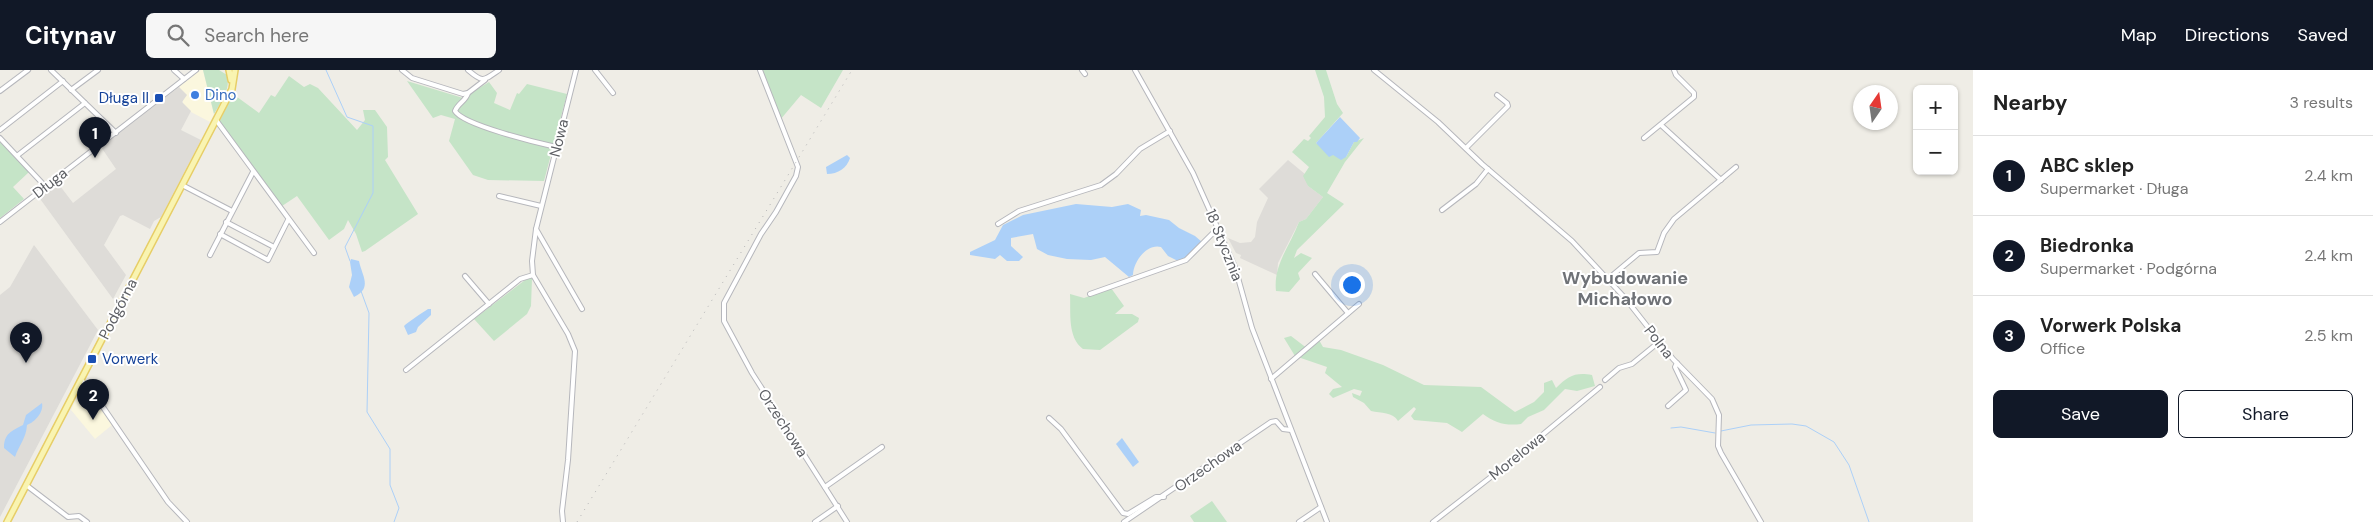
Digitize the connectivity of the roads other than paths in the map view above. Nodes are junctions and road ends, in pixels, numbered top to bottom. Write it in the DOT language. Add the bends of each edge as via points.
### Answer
graph roads {
  1 [pos="28,70"];
  2 [pos="51,70"];
  3 [pos="98,70"];
  4 [pos="174,70"];
  5 [pos="196,70"];
  6 [pos="229,70"];
  7 [pos="235,70"];
  8 [pos="402,70"];
  9 [pos="468,70"];
  10 [pos="499,70"];
  11 [pos="576,70"];
  12 [pos="595,70"];
  13 [pos="760,70"];
  14 [pos="1082,70"];
  15 [pos="1135,70"];
  16 [pos="1374,70"];
  17 [pos="1674,70"];
  18 [pos="1085,74"];
  19 [pos="184,79"];
  20 [pos="485,80"];
  21 [pos="62,81"];
  22 [pos="71,90"];
  23 [pos="0,91"];
  24 [pos="468,93"];
  25 [pos="613,93"];
  26 [pos="1497,94"];
  27 [pos="228,96"];
  28 [pos="85,103"];
  29 [pos="216,120"];
  30 [pos="1661,125"];
  31 [pos="0,130"];
  32 [pos="1170,131"];
  33 [pos="116,133"];
  34 [pos="0,138"];
  35 [pos="1644,138"];
  36 [pos="556,147"];
  37 [pos="1466,148"];
  38 [pos="18,155"];
  39 [pos="1736,168"];
  40 [pos="1488,169"];
  41 [pos="253,172"];
  42 [pos="1720,180"];
  43 [pos="182,185"];
  44 [pos="45,186"];
  45 [pos="499,196"];
  46 [pos="541,206"];
  47 [pos="1442,210"];
  48 [pos="232,211"];
  49 [pos="288,220"];
  50 [pos="0,221"];
  51 [pos="226,222"];
  52 [pos="998,224"];
  53 [pos="1218,228"];
  54 [pos="536,229"];
  55 [pos="220,234"];
  56 [pos="274,247"];
  57 [pos="314,253"];
  58 [pos="210,255"];
  59 [pos="1314,274"];
  60 [pos="533,275"];
  61 [pos="466,276"];
  62 [pos="1608,279"];
  63 [pos="1090,294"];
  64 [pos="489,304"];
  65 [pos="1359,304"];
  66 [pos="582,309"];
  67 [pos="1348,313"];
  68 [pos="1659,342"];
  69 [pos="1677,363"];
  70 [pos="406,370"];
  71 [pos="1271,379"];
  72 [pos="81,380"];
  73 [pos="1605,380"];
  74 [pos="1600,388"];
  75 [pos="1668,406"];
  76 [pos="1049,418"];
  77 [pos="1291,430"];
  78 [pos="882,447"];
  79 [pos="26,485"];
  80 [pos="826,487"];
  81 [pos="1164,497"];
  82 [pos="838,506"];
  83 [pos="1321,506"];
  84 [pos="7,522"];
  85 [pos="87,522"];
  86 [pos="187,522"];
  87 [pos="563,522"];
  88 [pos="815,522"];
  89 [pos="847,522"];
  90 [pos="1124,522"];
  91 [pos="1299,522"];
  92 [pos="1327,522"];
  93 [pos="1433,522"];
  94 [pos="1761,522"];
  1 -- 23 [label="street"];
  2 -- 21 [label="street"];
  3 -- 22 [label="street"];
  4 -- 19 [label="street"];
  5 -- 19 [label="street, Długa"];
  6 -- 27 [label="main road, Podgórna" via="232,79"];
  7 -- 27 [label="main road, Podgórna" via="234,85"];
  8 -- 24 [label="street" via="412,78 459,94"];
  9 -- 20 [label="street" via="480,80"];
  10 -- 20 [label="street"];
  11 -- 36 [label="street, Nowa"];
  12 -- 25 [label="street"];
  13 -- 80 [label="street, Orzechowa" via="798,167 796,176 724,304 724,321 752,373"];
  14 -- 18 [label="street"];
  15 -- 32 [label="street, 18 Stycznia"];
  16 -- 37 [label="street, Polna"];
  17 -- 30 [label="street" via="1694,92 1694,97"];
  19 -- 33 [label="street, Długa"];
  20 -- 24 [label="street"];
  21 -- 22 [label="street"];
  21 -- 31 [label="street"];
  22 -- 28 [label="street"];
  24 -- 36 [label="street" via="455,111 462,119 513,137"];
  26 -- 37 [label="street" via="1508,106"];
  27 -- 29 [label="main road, Podgórna"];
  28 -- 33 [label="street"];
  28 -- 38 [label="street"];
  29 -- 41 [label="street"];
  29 -- 43 [label="main road, Podgórna"];
  30 -- 35 [label="street"];
  30 -- 42 [label="street"];
  32 -- 52 [label="street" via="1140,149 1101,185 1019,211"];
  32 -- 53 [label="street, 18 Stycznia"];
  33 -- 44 [label="street, Długa"];
  34 -- 38 [label="street"];
  36 -- 46 [label="street, Nowa"];
  37 -- 40 [label="street, Polna"];
  38 -- 44 [label="street"];
  39 -- 42 [label="street"];
  40 -- 47 [label="street" via="1476,184"];
  40 -- 62 [label="street, Polna" via="1572,241"];
  41 -- 48 [label="street"];
  41 -- 49 [label="street"];
  42 -- 62 [label="street" via="1669,224 1657,252 1639,253"];
  43 -- 48 [label="street"];
  43 -- 72 [label="main road, Podgórna"];
  44 -- 50 [label="street, Długa"];
  45 -- 46 [label="street"];
  46 -- 54 [label="street, Nowa"];
  48 -- 51 [label="street"];
  49 -- 56 [label="street"];
  49 -- 57 [label="street"];
  51 -- 55 [label="street"];
  51 -- 56 [label="street"];
  53 -- 63 [label="street" via="1186,260"];
  53 -- 71 [label="street, 18 Stycznia" via="1241,284 1252,328"];
  54 -- 60 [label="street, Nowa"];
  54 -- 66 [label="street"];
  55 -- 56 [label="street" via="268,260"];
  55 -- 58 [label="street"];
  59 -- 67 [label="street"];
  60 -- 64 [label="street" via="520,279"];
  60 -- 87 [label="street" via="575,351"];
  61 -- 64 [label="street"];
  62 -- 68 [label="street, Polna"];
  64 -- 70 [label="street"];
  65 -- 67 [label="street"];
  67 -- 71 [label="street"];
  68 -- 69 [label="street, Polna"];
  68 -- 73 [label="street"];
  69 -- 75 [label="street" via="1675,367 1686,390"];
  69 -- 94 [label="street, Polna" via="1700,386 1718,411 1718,446"];
  71 -- 77 [label="street, 18 Stycznia"];
  72 -- 79 [label="main road, Podgórna"];
  72 -- 86 [label="street" via="92,391 168,502"];
  74 -- 93 [label="street, Morelowa"];
  76 -- 81 [label="street" via="1061,429 1126,515 1156,497"];
  77 -- 81 [label="street, Orzechowa" via="1283,429 1276,421 1271,422"];
  77 -- 83 [label="street, 18 Stycznia"];
  78 -- 80 [label="street"];
  79 -- 84 [label="main road, Podgórna"];
  79 -- 85 [label="street" via="68,517 79,516"];
  80 -- 82 [label="street, Orzechowa"];
  81 -- 90 [label="street, Orzechowa"];
  82 -- 88 [label="street"];
  82 -- 89 [label="street, Orzechowa"];
  83 -- 91 [label="street"];
  83 -- 92 [label="street, 18 Stycznia"];
}
